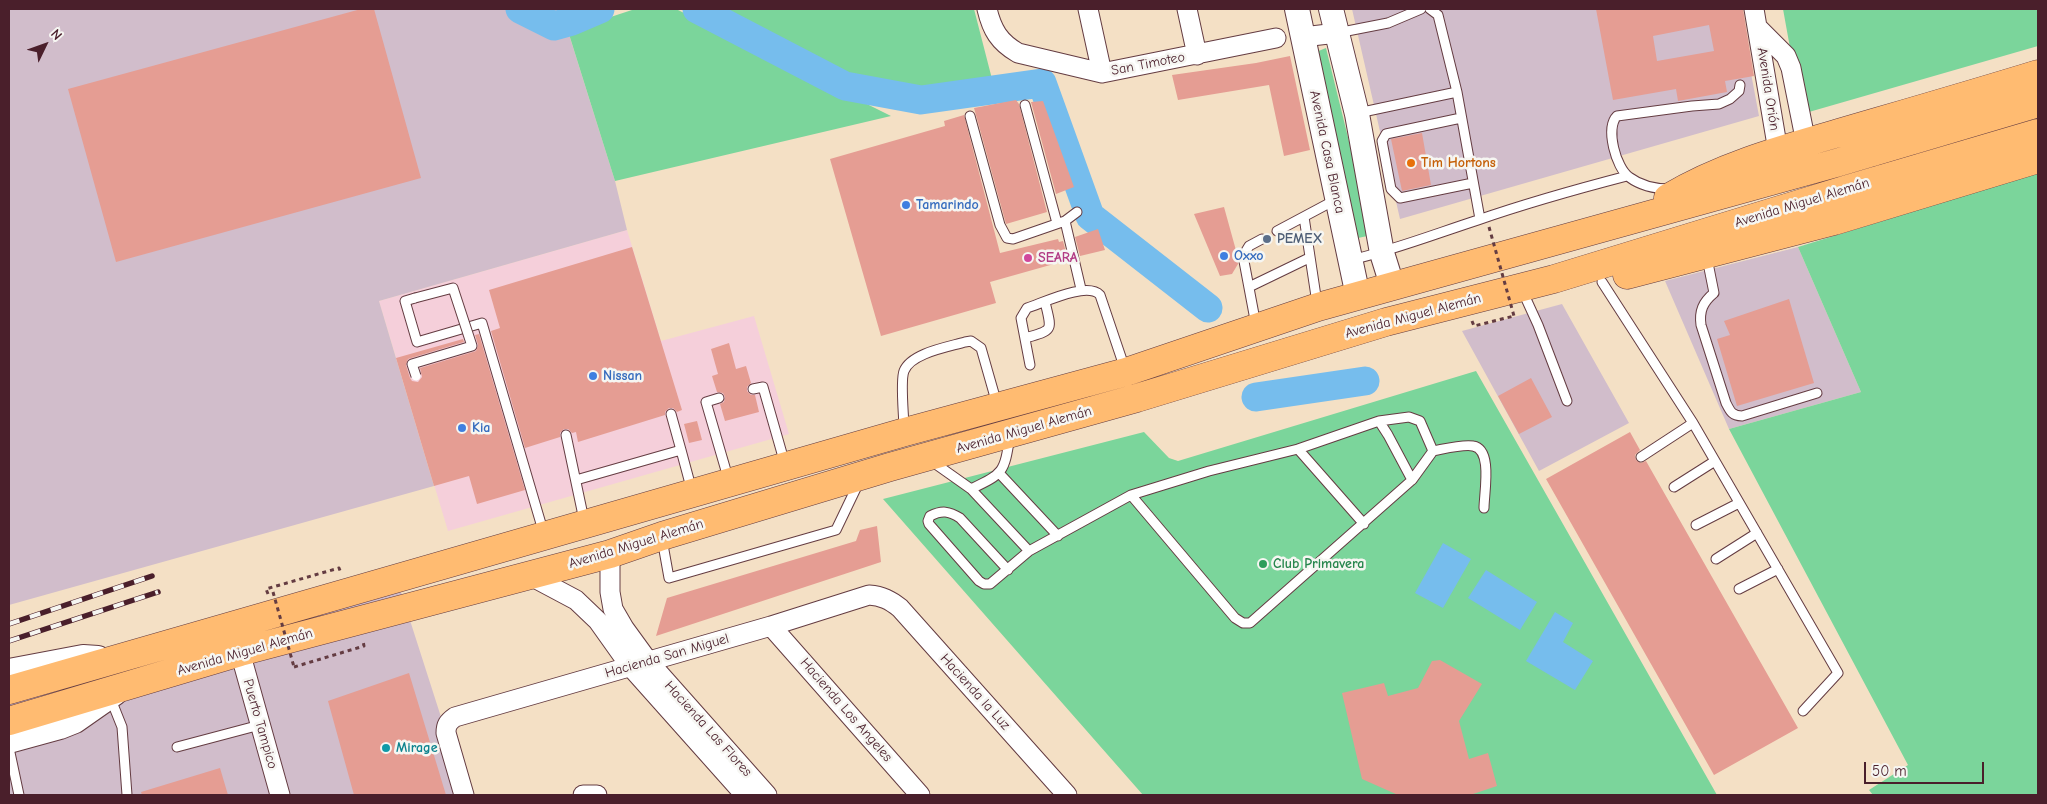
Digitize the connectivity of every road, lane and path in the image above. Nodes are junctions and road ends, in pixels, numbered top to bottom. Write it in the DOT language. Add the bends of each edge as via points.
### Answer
graph roads {
  1 [pos="987,9"];
  2 [pos="1088,9"];
  3 [pos="1187,9"];
  4 [pos="1297,9"];
  5 [pos="1332,9"];
  6 [pos="1421,9"];
  7 [pos="1430,9"];
  8 [pos="1754,9"];
  9 [pos="1758,28"];
  10 [pos="1337,33"];
  11 [pos="1303,37"];
  12 [pos="1276,38"];
  13 [pos="1196,55"];
  14 [pos="1102,73"];
  15 [pos="2038,74"];
  16 [pos="1740,85"];
  17 [pos="1456,92"];
  18 [pos="2038,102"];
  19 [pos="1025,105"];
  20 [pos="1358,114"];
  21 [pos="970,116"];
  22 [pos="1461,118"];
  23 [pos="2038,133"];
  24 [pos="1806,143"];
  25 [pos="1778,151"];
  26 [pos="2038,158"];
  27 [pos="1627,176"];
  28 [pos="1473,182"];
  29 [pos="1683,189"];
  30 [pos="1337,199"];
  31 [pos="1077,212"];
  32 [pos="1304,217"];
  33 [pos="1480,219"];
  34 [pos="1632,220"];
  35 [pos="1061,222"];
  36 [pos="1489,227"];
  37 [pos="1277,231"];
  38 [pos="1262,239"];
  39 [pos="1382,253"];
  40 [pos="1707,255"];
  41 [pos="1310,258"];
  42 [pos="1351,260"];
  43 [pos="1554,279"];
  44 [pos="1602,282"];
  45 [pos="1392,285"];
  46 [pos="1249,287"];
  47 [pos="1520,288"];
  48 [pos="1081,290"];
  49 [pos="1358,296"];
  50 [pos="1045,302"];
  51 [pos="1318,307"];
  52 [pos="1474,326"];
  53 [pos="1257,329"];
  54 [pos="1025,338"];
  55 [pos="1030,365"];
  56 [pos="1126,372"];
  57 [pos="416,376"];
  58 [pos="753,389"];
  59 [pos="1817,393"];
  60 [pos="719,398"];
  61 [pos="1567,401"];
  62 [pos="997,407"];
  63 [pos="671,414"];
  64 [pos="1379,421"];
  65 [pos="1693,423"];
  66 [pos="904,432"];
  67 [pos="1010,433"];
  68 [pos="566,435"];
  69 [pos="1298,449"];
  70 [pos="681,450"];
  71 [pos="1433,451"];
  72 [pos="926,457"];
  73 [pos="1641,457"];
  74 [pos="1715,461"];
  75 [pos="786,466"];
  76 [pos="1000,474"];
  77 [pos="863,475"];
  78 [pos="576,480"];
  79 [pos="1412,480"];
  80 [pos="729,482"];
  81 [pos="1674,487"];
  82 [pos="971,489"];
  83 [pos="693,493"];
  84 [pos="1131,495"];
  85 [pos="1739,503"];
  86 [pos="1484,508"];
  87 [pos="1364,524"];
  88 [pos="585,525"];
  89 [pos="1696,525"];
  90 [pos="1757,533"];
  91 [pos="662,536"];
  92 [pos="1058,536"];
  93 [pos="545,537"];
  94 [pos="1028,552"];
  95 [pos="610,554"];
  96 [pos="1716,559"];
  97 [pos="1778,569"];
  98 [pos="1008,570"];
  99 [pos="529,575"];
  100 [pos="1739,590"];
  101 [pos="274,592"];
  102 [pos="879,596"];
  103 [pos="771,626"];
  104 [pos="362,640"];
  105 [pos="240,652"];
  106 [pos="115,660"];
  107 [pos="648,661"];
  108 [pos="630,666"];
  109 [pos="9,671"];
  110 [pos="9,690"];
  111 [pos="118,692"];
  112 [pos="1803,711"];
  113 [pos="9,722"];
  114 [pos="260,724"];
  115 [pos="9,741"];
  116 [pos="177,747"];
  117 [pos="9,748"];
  118 [pos="19,795"];
  119 [pos="127,795"];
  120 [pos="280,795"];
  121 [pos="464,795"];
  122 [pos="583,795"];
  123 [pos="597,795"];
  124 [pos="745,795"];
  125 [pos="767,795"];
  126 [pos="920,795"];
  127 [pos="1067,795"];
  1 -- 14 [label="street, San Timoteo" via="997,37 1007,47 1018,53"];
  2 -- 14 [label="street"];
  3 -- 13 [label="street"];
  4 -- 11 [label="street, Avenida Casa Blanca"];
  5 -- 10 [label="street"];
  6 -- 10 [label="lane" via="1388,23"];
  7 -- 17 [label="lane" via="1438,15"];
  8 -- 9 [label="street, Avenida Orión"];
  9 -- 24 [label="street, Avenida Orión" via="1786,56"];
  9 -- 25 [label="street, Avenida Orión"];
  10 -- 11 [label="street"];
  10 -- 20 [label="street"];
  11 -- 30 [label="street, Avenida Casa Blanca"];
  12 -- 13 [label="street, San Timoteo"];
  13 -- 14 [label="street, San Timoteo"];
  15 -- 24 [label="highway"];
  16 -- 27 [label="lane" via="1734,95 1719,104 1617,116 1611,125 1614,150"];
  17 -- 20 [label="lane"];
  17 -- 22 [label="lane"];
  18 -- 34 [label="highway, Avenida Miguel Alemán"];
  19 -- 35 [label="lane"];
  20 -- 39 [label="street"];
  21 -- 35 [label="lane" via="1007,238 1013,239"];
  22 -- 28 [label="lane"];
  22 -- 28 [label="lane" via="1386,134 1382,141 1391,189 1400,198"];
  23 -- 43 [label="highway, Avenida Miguel Alemán"];
  24 -- 25 [label="highway"];
  25 -- 29 [label="highway"];
  26 -- 40 [label="highway" via="1834,221"];
  27 -- 29 [label="lane" via="1656,189"];
  27 -- 33 [label="lane"];
  28 -- 33 [label="lane"];
  29 -- 34 [label="highway"];
  30 -- 32 [label="lane"];
  30 -- 42 [label="street, Avenida Casa Blanca"];
  31 -- 35 [label="lane"];
  32 -- 37 [label="lane"];
  32 -- 41 [label="lane"];
  33 -- 39 [label="lane"];
  34 -- 45 [label="highway, Avenida Miguel Alemán"];
  35 -- 48 [label="lane"];
  36 -- 52 [label="path, bridge" via="1514,316"];
  38 -- 46 [label="lane" via="1249,246 1243,256"];
  39 -- 42 [label="lane"];
  39 -- 45 [label="street"];
  40 -- 44 [label="highway"];
  40 -- 59 [label="lane" via="1714,294 1702,307 1701,325 1732,413 1742,416"];
  41 -- 46 [label="lane"];
  41 -- 51 [label="lane"];
  42 -- 49 [label="street, Avenida Casa Blanca"];
  43 -- 44 [label="highway"];
  43 -- 47 [label="highway, Avenida Miguel Alemán"];
  44 -- 65 [label="lane"];
  45 -- 49 [label="highway, Avenida Miguel Alemán"];
  46 -- 53 [label="lane"];
  47 -- 61 [label="lane"];
  47 -- 67 [label="highway, Avenida Miguel Alemán" via="1386,322"];
  48 -- 50 [label="lane"];
  48 -- 56 [label="lane" via="1094,290 1100,295"];
  49 -- 51 [label="highway, Avenida Miguel Alemán"];
  50 -- 54 [label="lane" via="1024,312 1021,318"];
  50 -- 54 [label="lane" via="1049,329"];
  51 -- 53 [label="highway, Avenida Miguel Alemán"];
  53 -- 56 [label="highway, Avenida Miguel Alemán"];
  54 -- 55 [label="lane"];
  56 -- 62 [label="highway, Avenida Miguel Alemán"];
  57 -- 93 [label="lane, bridge" via="412,364 472,346 453,288 404,301 417,342 482,323"];
  58 -- 75 [label="lane" via="763,387"];
  60 -- 80 [label="lane" via="706,402"];
  62 -- 66 [label="highway, Avenida Miguel Alemán"];
  62 -- 66 [label="lane" via="981,348 965,342 917,357 904,371"];
  63 -- 70 [label="lane"];
  64 -- 69 [label="lane"];
  64 -- 71 [label="lane" via="1409,417 1420,421"];
  64 -- 79 [label="lane"];
  65 -- 73 [label="lane"];
  65 -- 74 [label="lane"];
  66 -- 75 [label="highway, Avenida Miguel Alemán"];
  67 -- 72 [label="highway, Avenida Miguel Alemán"];
  67 -- 76 [label="lane" via="1007,458"];
  68 -- 78 [label="lane"];
  69 -- 84 [label="lane" via="1201,473"];
  69 -- 87 [label="lane"];
  70 -- 78 [label="lane"];
  70 -- 83 [label="lane"];
  71 -- 79 [label="lane"];
  71 -- 86 [label="lane" via="1474,446 1482,451 1486,461"];
  72 -- 77 [label="highway, Avenida Miguel Alemán"];
  72 -- 82 [label="lane"];
  74 -- 81 [label="lane"];
  74 -- 85 [label="lane"];
  75 -- 80 [label="highway, Avenida Miguel Alemán"];
  76 -- 82 [label="lane"];
  76 -- 92 [label="lane"];
  77 -- 91 [label="highway, Avenida Miguel Alemán"];
  77 -- 91 [label="lane" via="836,530 669,578"];
  78 -- 88 [label="lane"];
  79 -- 87 [label="lane"];
  80 -- 83 [label="highway, Avenida Miguel Alemán"];
  82 -- 94 [label="lane"];
  83 -- 88 [label="highway, Avenida Miguel Alemán"];
  84 -- 87 [label="lane" via="1235,618 1243,623 1255,620"];
  84 -- 92 [label="lane"];
  85 -- 89 [label="lane"];
  85 -- 90 [label="lane"];
  88 -- 93 [label="highway, Avenida Miguel Alemán"];
  90 -- 96 [label="lane"];
  90 -- 97 [label="lane"];
  91 -- 95 [label="highway, Avenida Miguel Alemán"];
  92 -- 94 [label="lane"];
  93 -- 106 [label="highway, Avenida Miguel Alemán"];
  94 -- 98 [label="lane"];
  95 -- 99 [label="highway, Avenida Miguel Alemán"];
  95 -- 107 [label="street, Hacienda Las Flores" via="613,609"];
  97 -- 100 [label="lane"];
  97 -- 112 [label="lane" via="1838,673"];
  98 -- 98 [label="lane" via="990,584 984,584 929,524 930,516 940,511 952,512"];
  99 -- 105 [label="highway, Avenida Miguel Alemán"];
  99 -- 108 [label="street, Hacienda Las Flores" via="576,600 598,621"];
  101 -- 104 [label="path, bridge" via="294,667 364,646"];
  102 -- 103 [label="street, Hacienda San Miguel" via="869,595"];
  102 -- 127 [label="street, Hacienda la Luz" via="900,608"];
  103 -- 107 [label="street, Hacienda San Miguel"];
  103 -- 126 [label="street, Hacienda Los Angeles"];
  105 -- 111 [label="highway, Avenida Miguel Alemán"];
  105 -- 114 [label="street, Puerto Tampico"];
  106 -- 109 [label="street" via="84,657"];
  106 -- 110 [label="highway, Avenida Miguel Alemán"];
  107 -- 108 [label="street, Hacienda San Miguel"];
  107 -- 125 [label="street, Hacienda Las Flores"];
  108 -- 121 [label="street, Hacienda San Miguel" via="448,721 446,733"];
  108 -- 124 [label="street, Hacienda Las Flores"];
  111 -- 113 [label="highway, Avenida Miguel Alemán"];
  111 -- 115 [label="street" via="75,721"];
  111 -- 119 [label="lane"];
  114 -- 116 [label="lane"];
  114 -- 120 [label="street, Puerto Tampico"];
  117 -- 118 [label="lane"];
  122 -- 123 [label="street"];
}
